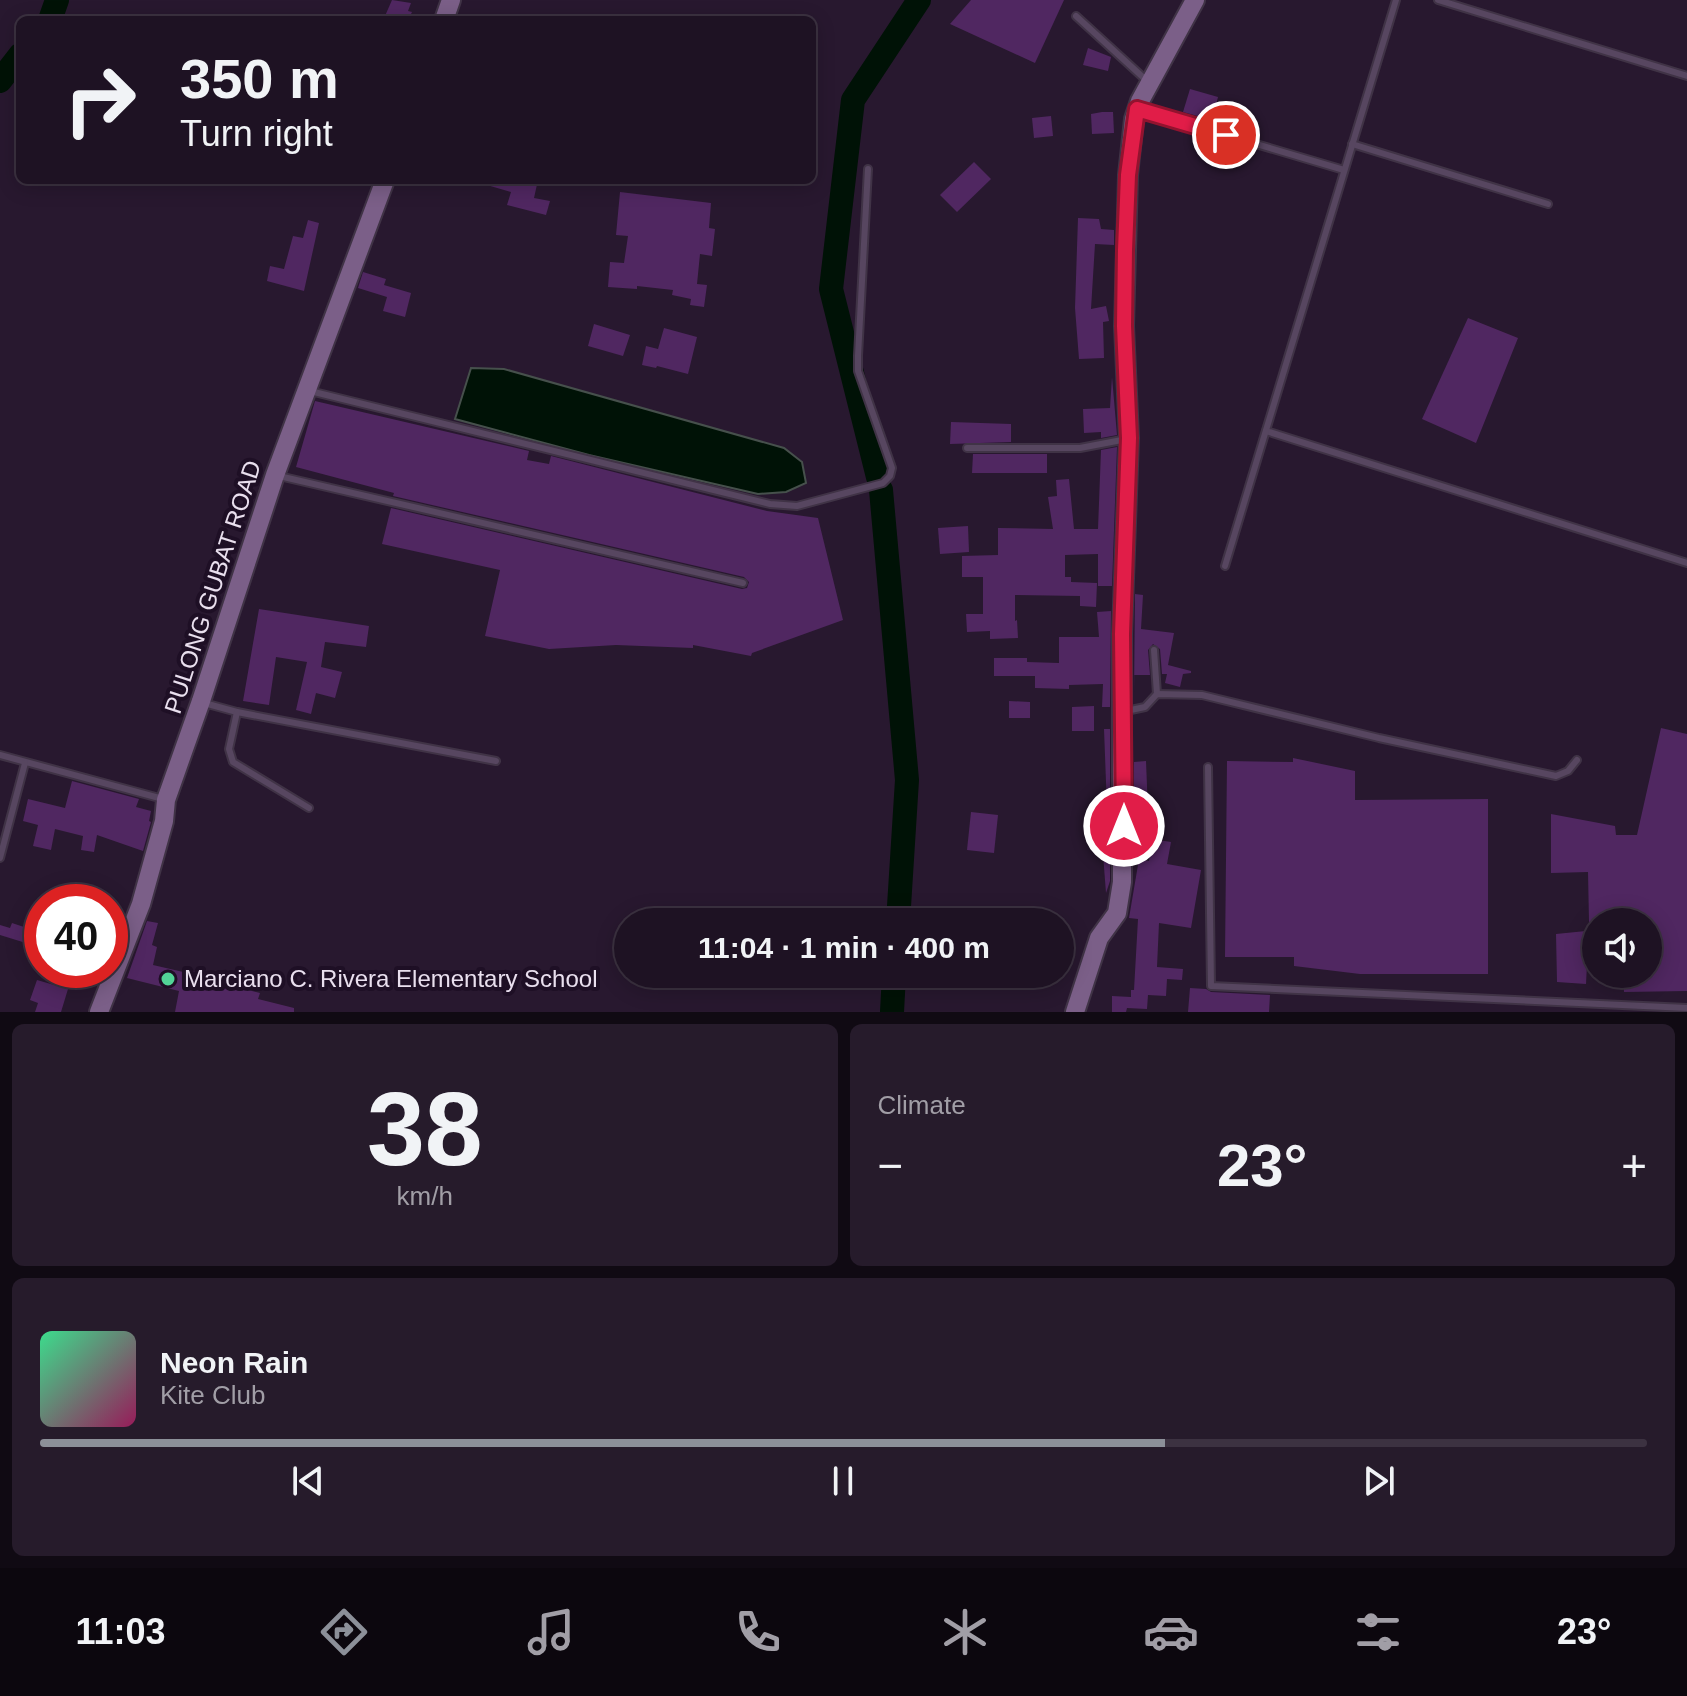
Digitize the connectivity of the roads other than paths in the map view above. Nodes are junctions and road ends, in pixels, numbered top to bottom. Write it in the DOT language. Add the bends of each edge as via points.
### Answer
graph roads {
  1 [pos="1195,0"];
  2 [pos="1396,0"];
  3 [pos="1438,0"];
  4 [pos="1076,16"];
  5 [pos="1687,76"];
  6 [pos="1149,83"];
  7 [pos="1137,109"];
  8 [pos="1352,144"];
  9 [pos="868,169"];
  10 [pos="1344,170"];
  11 [pos="384,184"];
  12 [pos="1548,204"];
  13 [pos="307,390"];
  14 [pos="1266,431"];
  15 [pos="1129,438"];
  16 [pos="967,448"];
  17 [pos="275,475"];
  18 [pos="1687,563"];
  19 [pos="1225,566"];
  20 [pos="743,583"];
  21 [pos="1154,650"];
  22 [pos="1157,694"];
  23 [pos="201,701"];
  24 [pos="237,712"];
  25 [pos="1123,712"];
  26 [pos="0,755"];
  27 [pos="1577,760"];
  28 [pos="496,761"];
  29 [pos="25,763"];
  30 [pos="1208,767"];
  31 [pos="166,800"];
  32 [pos="309,808"];
  33 [pos="0,858"];
  34 [pos="1594,1003"];
  35 [pos="1687,1008"];
  36 [pos="99,1012"];
  37 [pos="1075,1012"];
  38 [pos="1593,1012"];
  1 -- 6 [label="street"];
  2 -- 8 [label="lane"];
  3 -- 5 [label="lane"];
  4 -- 6 [label="lane"];
  6 -- 7 [label="street"];
  7 -- 10 [label="lane"];
  7 -- 15 [label="street" via="1125,250"];
  8 -- 10 [label="lane"];
  8 -- 12 [label="lane"];
  9 -- 13 [label="lane" via="858,371 892,468 883,483 797,506 770,504"];
  10 -- 14 [label="lane"];
  11 -- 13 [label="street, PULONG GUBAT ROAD"];
  13 -- 17 [label="street, PULONG GUBAT ROAD"];
  14 -- 18 [label="lane"];
  14 -- 19 [label="lane"];
  15 -- 16 [label="lane" via="1080,448"];
  15 -- 25 [label="street"];
  17 -- 20 [label="lane"];
  17 -- 23 [label="street, PULONG GUBAT ROAD"];
  21 -- 22 [label="lane"];
  22 -- 25 [label="lane" via="1145,707"];
  22 -- 27 [label="lane" via="1202,695 1556,776"];
  23 -- 24 [label="lane"];
  23 -- 31 [label="street, PULONG GUBAT ROAD"];
  24 -- 28 [label="lane"];
  24 -- 32 [label="lane" via="229,749 233,762"];
  25 -- 37 [label="street" via="1122,882 1117,913 1099,938"];
  26 -- 29 [label="lane"];
  29 -- 31 [label="lane"];
  29 -- 33 [label="lane"];
  30 -- 34 [label="lane" via="1211,986"];
  31 -- 36 [label="street, PULONG GUBAT ROAD" via="141,904"];
  34 -- 35 [label="lane"];
  34 -- 38 [label="lane"];
}
